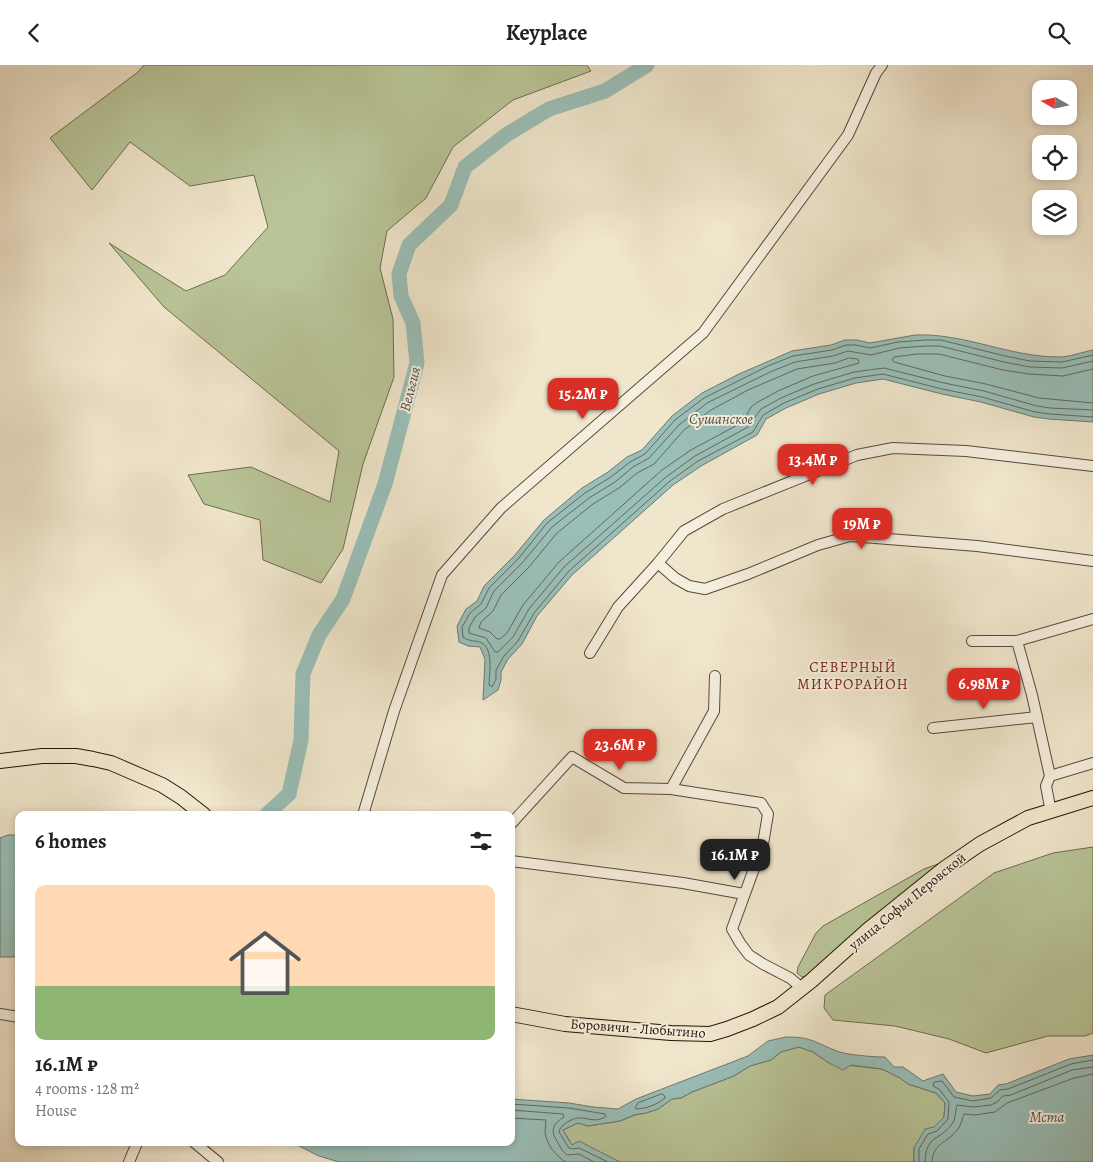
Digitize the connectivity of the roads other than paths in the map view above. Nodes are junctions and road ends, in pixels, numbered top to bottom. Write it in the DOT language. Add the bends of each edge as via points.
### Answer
graph roads {
  1 [pos="882,65"];
  2 [pos="1093,466"];
  3 [pos="1093,561"];
  4 [pos="658,563"];
  5 [pos="1093,619"];
  6 [pos="972,641"];
  7 [pos="1017,641"];
  8 [pos="590,653"];
  9 [pos="714,677"];
  10 [pos="1037,717"];
  11 [pos="933,728"];
  12 [pos="0,761"];
  13 [pos="1093,763"];
  14 [pos="1050,776"];
  15 [pos="671,789"];
  16 [pos="1093,798"];
  17 [pos="199,811"];
  18 [pos="364,811"];
  19 [pos="1051,812"];
  20 [pos="515,820"];
  21 [pos="515,862"];
  22 [pos="744,894"];
  23 [pos="807,985"];
  24 [pos="0,1013"];
  25 [pos="515,1015"];
  26 [pos="15,1016"];
  27 [pos="136,1146"];
  28 [pos="199,1146"];
  29 [pos="129,1162"];
  30 [pos="218,1162"];
  1 -- 18 [label="street" via="848,135 703,333 501,507 442,575 394,711"];
  2 -- 4 [label="street" via="966,451 893,448 858,455 715,514 684,531"];
  3 -- 4 [label="street" via="976,546 850,536 704,589 675,578"];
  4 -- 8 [label="street" via="618,607"];
  5 -- 7 [label="street"];
  6 -- 7 [label="street"];
  7 -- 10 [label="street"];
  9 -- 15 [label="street" via="714,711"];
  10 -- 11 [label="street"];
  10 -- 14 [label="street"];
  12 -- 17 [label="main road" via="76,756 111,763 162,785"];
  13 -- 14 [label="street"];
  14 -- 19 [label="street" via="1046,786"];
  15 -- 20 [label="street" via="624,788 572,757"];
  15 -- 22 [label="street" via="761,803 768,814 763,843"];
  16 -- 19 [label="main road, улица Софьи Перовской"];
  19 -- 23 [label="main road, улица Софьи Перовской" via="1002,832 945,868 868,930"];
  21 -- 22 [label="street"];
  22 -- 23 [label="street" via="732,929 740,943 763,965"];
  23 -- 25 [label="main road, Боровичи - Любытино" via="778,1007 710,1034 565,1024"];
  24 -- 26 [label="street"];
  27 -- 29 [label="street"];
  28 -- 30 [label="street"];
}
